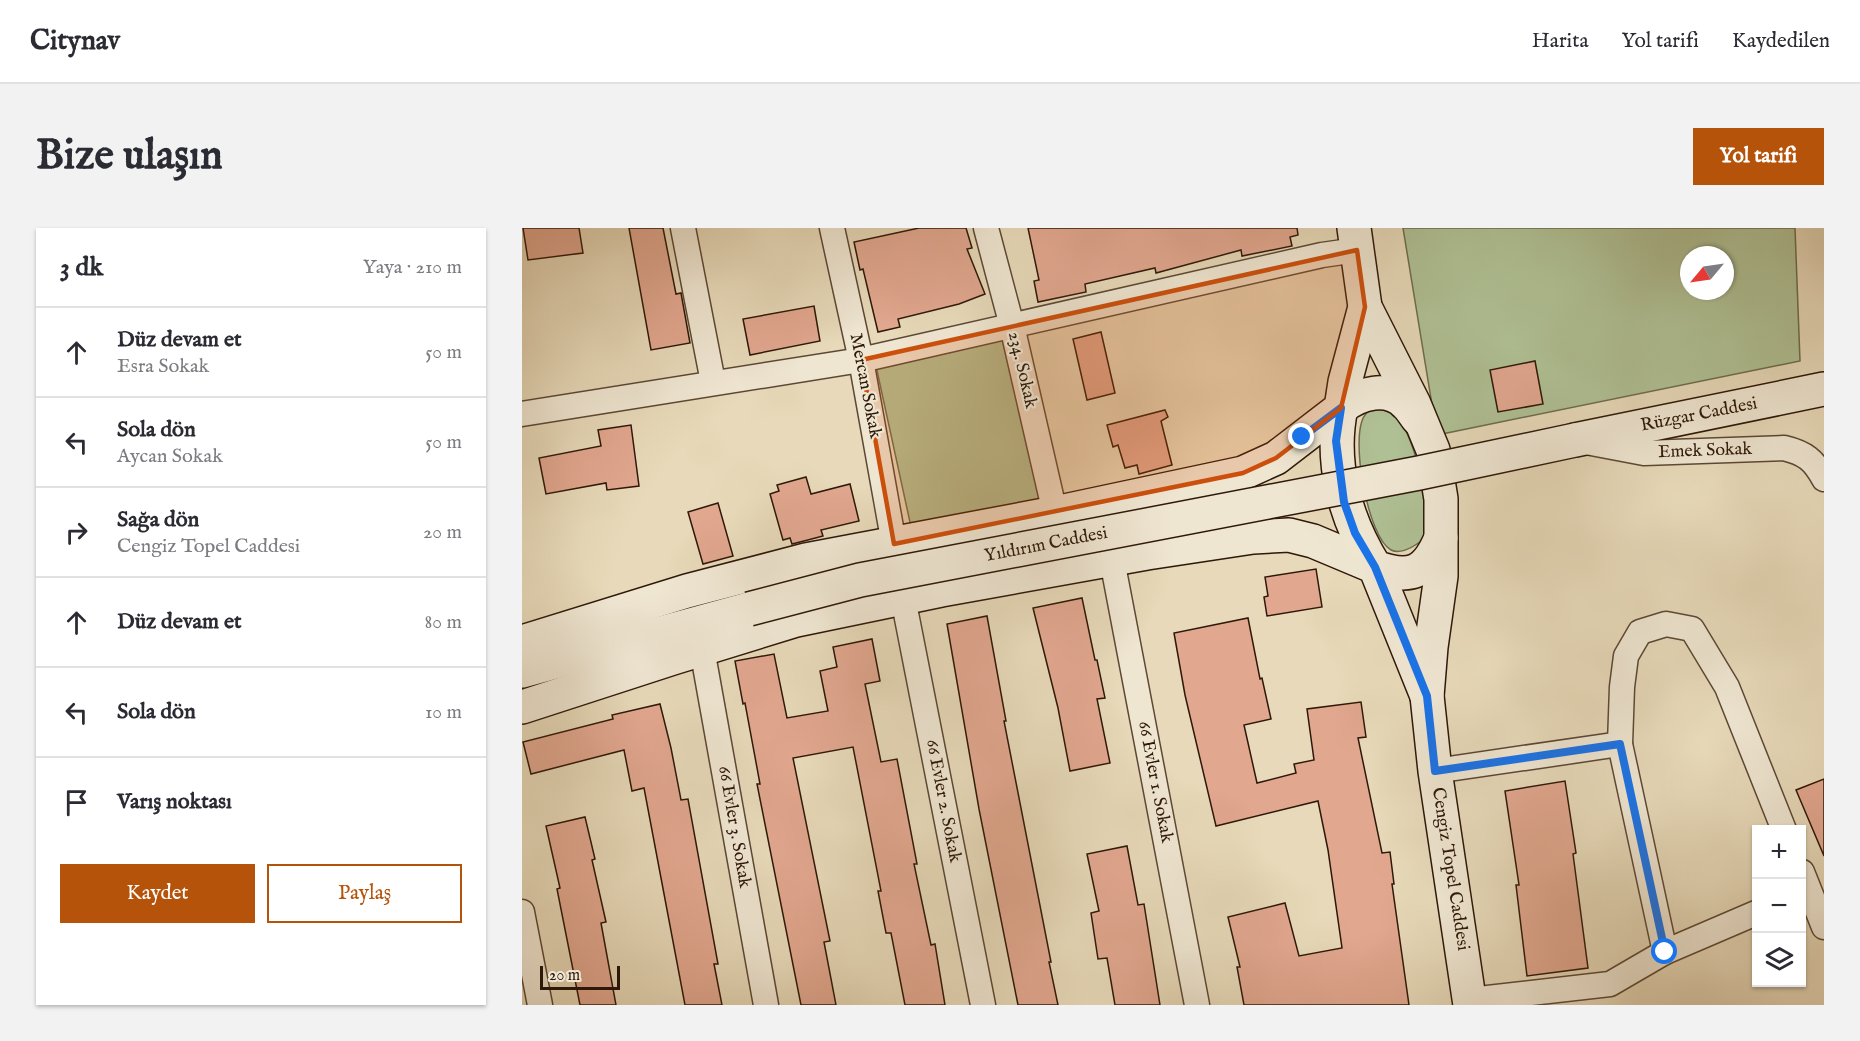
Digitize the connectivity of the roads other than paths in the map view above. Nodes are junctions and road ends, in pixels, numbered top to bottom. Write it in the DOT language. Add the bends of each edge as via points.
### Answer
graph roads {
  1 [pos="683,228"];
  2 [pos="832,228"];
  3 [pos="986,228"];
  4 [pos="1356,239"];
  5 [pos="1365,307"];
  6 [pos="1012,326"];
  7 [pos="861,360"];
  8 [pos="713,382"];
  9 [pos="1824,389"];
  10 [pos="1341,408"];
  11 [pos="522,414"];
  12 [pos="1421,423"];
  13 [pos="1575,440"];
  14 [pos="1824,478"];
  15 [pos="1055,513"];
  16 [pos="1441,538"];
  17 [pos="894,544"];
  18 [pos="1112,560"];
  19 [pos="1375,567"];
  20 [pos="903,598"];
  21 [pos="522,642"];
  22 [pos="702,649"];
  23 [pos="522,671"];
  24 [pos="1427,696"];
  25 [pos="522,707"];
  26 [pos="1620,744"];
  27 [pos="1435,771"];
  28 [pos="1783,825"];
  29 [pos="1806,896"];
  30 [pos="522,912"];
  31 [pos="1752,915"];
  32 [pos="1824,927"];
  33 [pos="1665,952"];
  34 [pos="1470,1002"];
  35 [pos="540,1005"];
  36 [pos="766,1005"];
  37 [pos="983,1005"];
  38 [pos="1197,1005"];
  1 -- 8 [label="street"];
  2 -- 7 [label="street, Mercan Sokak"];
  3 -- 6 [label="street, 234. Sokak"];
  4 -- 5 [label="main road"];
  4 -- 6 [label="street" via="1322,255"];
  5 -- 10 [label="main road"];
  5 -- 12 [label="main road"];
  6 -- 7 [label="street"];
  6 -- 15 [label="street, 234. Sokak"];
  7 -- 8 [label="street"];
  7 -- 17 [label="street, Mercan Sokak"];
  8 -- 11 [label="street"];
  9 -- 13 [label="main road, Rüzgar Caddesi"];
  10 -- 12 [label="main road" via="1377,392 1405,402"];
  10 -- 15 [label="main road" via="1276,458 1243,473"];
  10 -- 19 [label="main road" via="1336,441 1344,502 1355,533"];
  12 -- 16 [label="main road" via="1433,450 1441,499"];
  13 -- 14 [label="street, Emek Sokak" via="1644,453 1784,448 1802,453"];
  13 -- 23 [label="main road, Yıldırım Caddesi, bridge" via="860,580"];
  15 -- 17 [label="main road"];
  16 -- 19 [label="main road" via="1435,553 1417,570 1396,574"];
  16 -- 24 [label="main road" via="1441,576"];
  17 -- 21 [label="main road" via="806,560"];
  18 -- 19 [label="main road" via="1252,537 1288,535 1314,541"];
  18 -- 20 [label="main road"];
  18 -- 38 [label="street, 66 Evler 1. Sokak"];
  19 -- 24 [label="main road"];
  20 -- 22 [label="main road" via="796,620"];
  20 -- 37 [label="street, 66 Evler 2. Sokak"];
  22 -- 25 [label="main road"];
  22 -- 36 [label="street, 66 Evler 3. Sokak"];
  24 -- 27 [label="main road, Cengiz Topel Caddesi"];
  26 -- 27 [label="street"];
  26 -- 28 [label="street" via="1626,656 1640,632 1666,624 1692,629 1727,687"];
  26 -- 33 [label="street"];
  27 -- 34 [label="main road, Cengiz Topel Caddesi"];
  29 -- 32 [label="street"];
  30 -- 35 [label="street"];
  31 -- 33 [label="street"];
  33 -- 34 [label="street" via="1610,984"];
}
